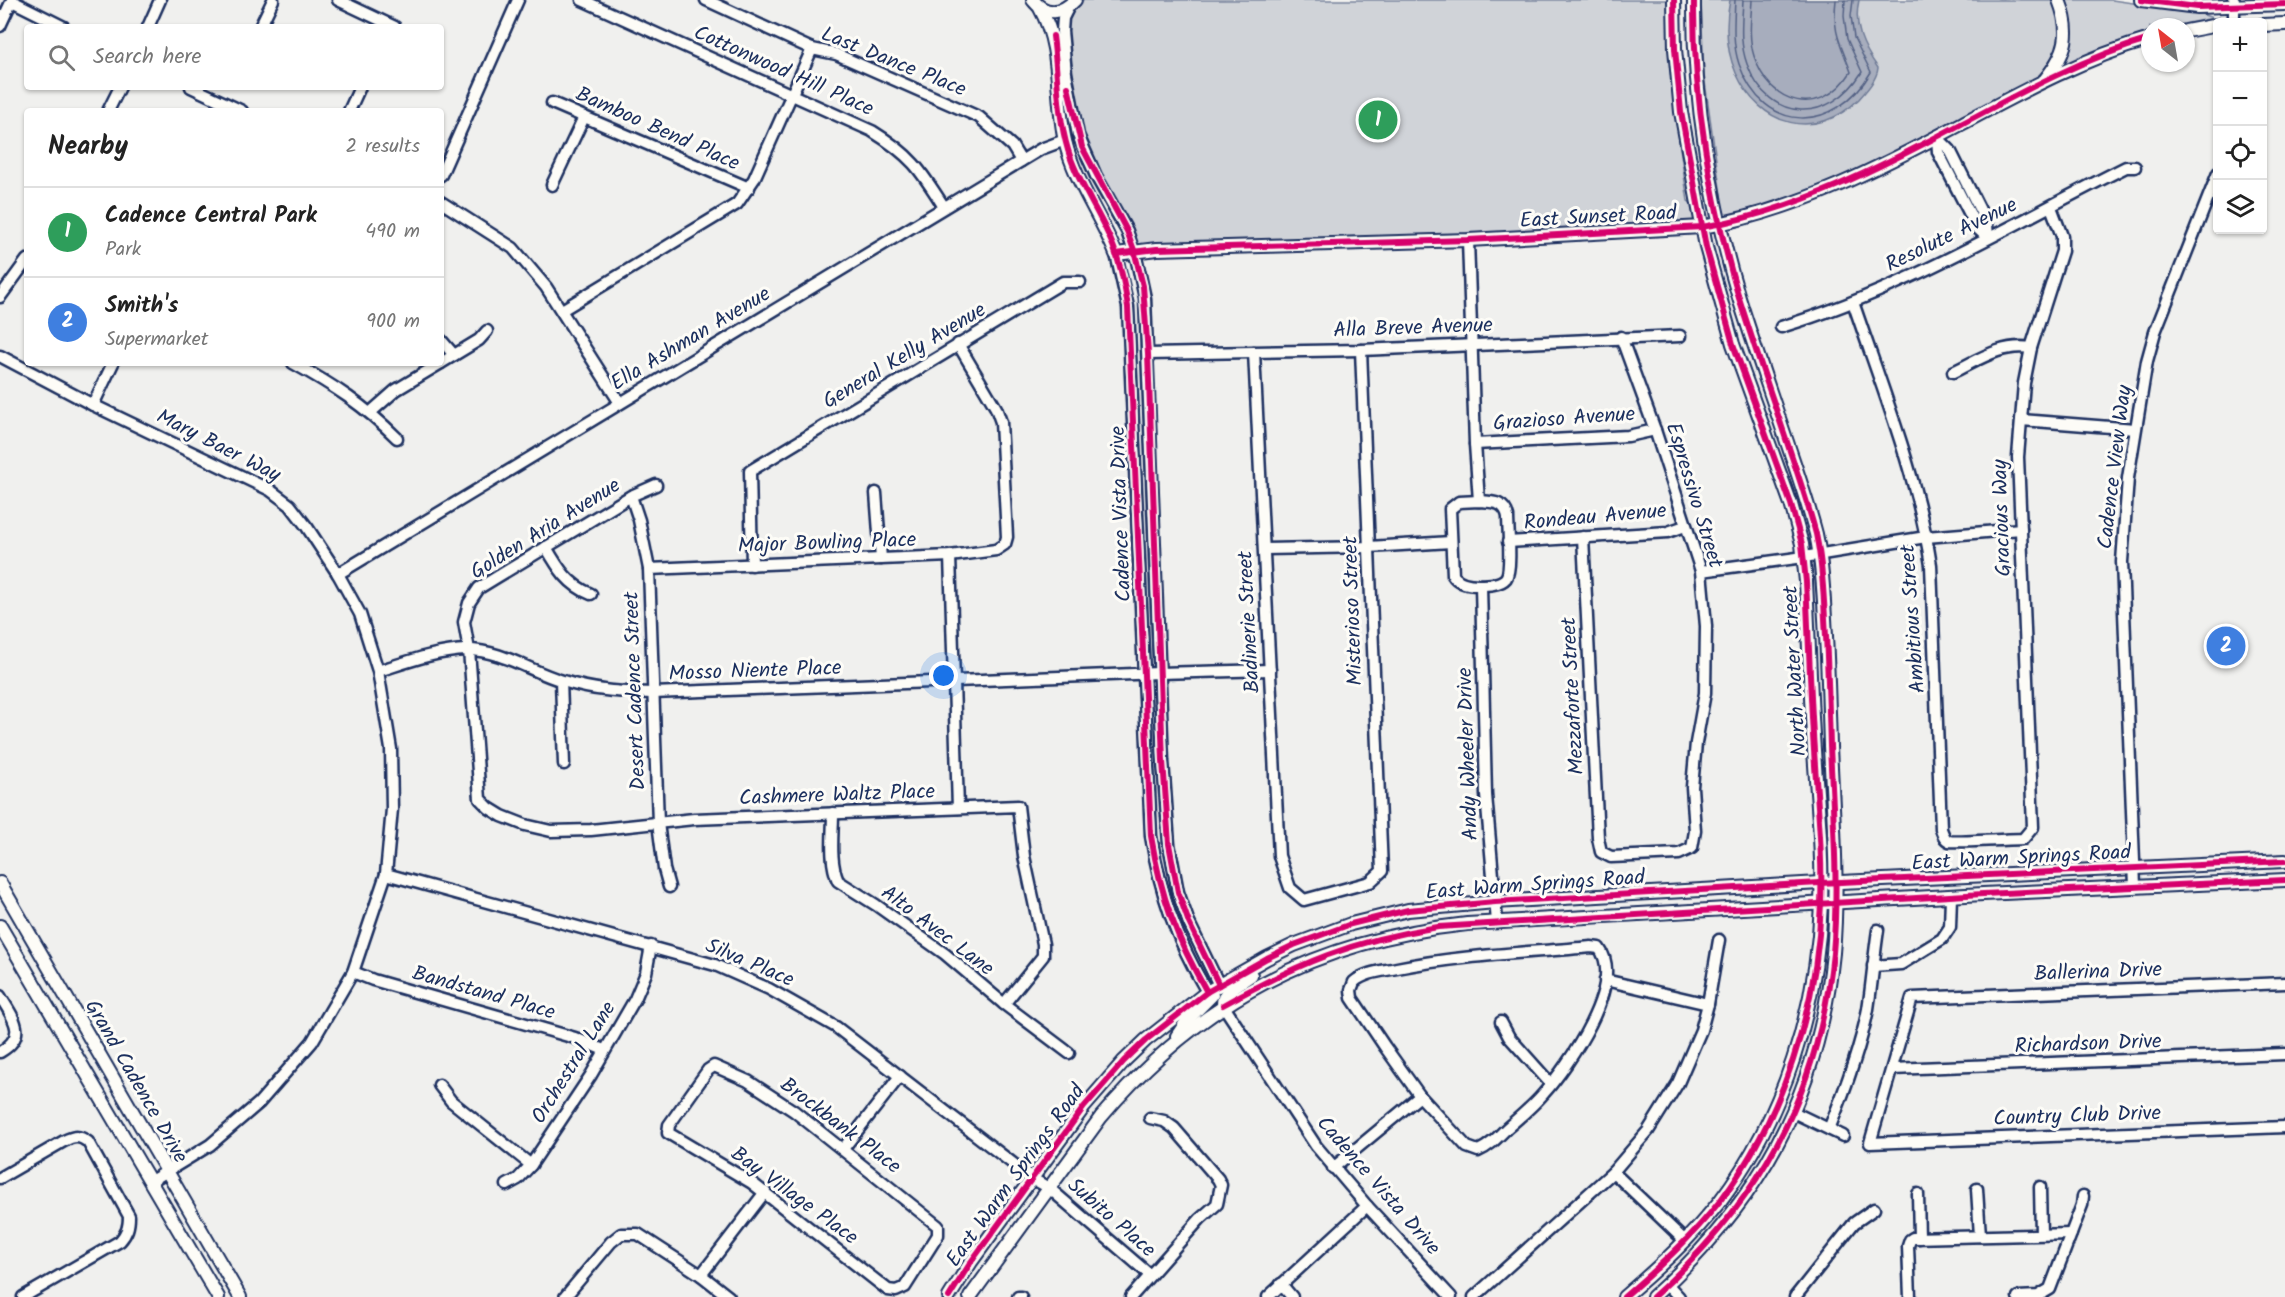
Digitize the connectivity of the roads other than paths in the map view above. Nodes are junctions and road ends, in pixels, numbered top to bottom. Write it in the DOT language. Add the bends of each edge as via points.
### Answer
graph roads {
  1 [pos="160,0"];
  2 [pos="273,0"];
  3 [pos="339,0"];
  4 [pos="518,0"];
  5 [pos="582,0"];
  6 [pos="706,0"];
  7 [pos="1674,0"];
  8 [pos="1694,0"];
  9 [pos="2059,0"];
  10 [pos="2141,0"];
  11 [pos="12,1"];
  12 [pos="1072,3"];
  13 [pos="2234,3"];
  14 [pos="1036,4"];
  15 [pos="2285,4"];
  16 [pos="58,24"];
  17 [pos="149,24"];
  18 [pos="261,24"];
  19 [pos="387,24"];
  20 [pos="2285,24"];
  21 [pos="2267,25"];
  22 [pos="0,26"];
  23 [pos="2213,26"];
  24 [pos="2195,29"];
  25 [pos="2141,43"];
  26 [pos="812,49"];
  27 [pos="2044,81"];
  28 [pos="118,90"];
  29 [pos="197,90"];
  30 [pos="359,90"];
  31 [pos="791,95"];
  32 [pos="552,103"];
  33 [pos="110,108"];
  34 [pos="236,108"];
  35 [pos="350,108"];
  36 [pos="584,117"];
  37 [pos="1937,137"];
  38 [pos="1065,140"];
  39 [pos="1021,161"];
  40 [pos="2134,167"];
  41 [pos="444,168"];
  42 [pos="2214,180"];
  43 [pos="552,185"];
  44 [pos="748,188"];
  45 [pos="444,204"];
  46 [pos="944,207"];
  47 [pos="2051,207"];
  48 [pos="1720,224"];
  49 [pos="1702,227"];
  50 [pos="1988,238"];
  51 [pos="1467,240"];
  52 [pos="1134,250"];
  53 [pos="1116,254"];
  54 [pos="24,264"];
  55 [pos="1080,282"];
  56 [pos="0,297"];
  57 [pos="1853,302"];
  58 [pos="562,310"];
  59 [pos="1781,327"];
  60 [pos="487,331"];
  61 [pos="1680,336"];
  62 [pos="1621,337"];
  63 [pos="444,343"];
  64 [pos="958,344"];
  65 [pos="1471,345"];
  66 [pos="2031,348"];
  67 [pos="1361,350"];
  68 [pos="1254,352"];
  69 [pos="1148,354"];
  70 [pos="454,355"];
  71 [pos="0,356"];
  72 [pos="444,361"];
  73 [pos="112,366"];
  74 [pos="299,366"];
  75 [pos="436,366"];
  76 [pos="1953,372"];
  77 [pos="620,403"];
  78 [pos="93,405"];
  79 [pos="371,412"];
  80 [pos="2020,420"];
  81 [pos="2135,429"];
  82 [pos="1655,430"];
  83 [pos="397,438"];
  84 [pos="1475,444"];
  85 [pos="656,485"];
  86 [pos="876,493"];
  87 [pos="631,496"];
  88 [pos="1479,501"];
  89 [pos="1685,526"];
  90 [pos="2021,529"];
  91 [pos="1583,537"];
  92 [pos="1926,537"];
  93 [pos="1451,542"];
  94 [pos="1508,542"];
  95 [pos="546,547"];
  96 [pos="1369,547"];
  97 [pos="1265,549"];
  98 [pos="1819,555"];
  99 [pos="950,556"];
  100 [pos="1804,557"];
  101 [pos="881,559"];
  102 [pos="752,565"];
  103 [pos="649,569"];
  104 [pos="1701,571"];
  105 [pos="338,574"];
  106 [pos="1481,585"];
  107 [pos="591,594"];
  108 [pos="469,650"];
  109 [pos="1270,670"];
  110 [pos="378,671"];
  111 [pos="1159,673"];
  112 [pos="1144,674"];
  113 [pos="561,681"];
  114 [pos="954,682"];
  115 [pos="653,693"];
  116 [pos="564,764"];
  117 [pos="958,808"];
  118 [pos="833,813"];
  119 [pos="658,823"];
  120 [pos="1944,837"];
  121 [pos="1692,848"];
  122 [pos="2285,861"];
  123 [pos="2134,868"];
  124 [pos="386,874"];
  125 [pos="2285,880"];
  126 [pos="1834,882"];
  127 [pos="0,883"];
  128 [pos="1820,883"];
  129 [pos="2135,886"];
  130 [pos="669,887"];
  131 [pos="1290,888"];
  132 [pos="1951,896"];
  133 [pos="1495,902"];
  134 [pos="1827,904"];
  135 [pos="1497,922"];
  136 [pos="0,926"];
  137 [pos="1878,930"];
  138 [pos="1719,940"];
  139 [pos="1294,945"];
  140 [pos="651,946"];
  141 [pos="1873,966"];
  142 [pos="353,972"];
  143 [pos="1605,980"];
  144 [pos="2285,982"];
  145 [pos="1219,985"];
  146 [pos="1207,992"];
  147 [pos="0,996"];
  148 [pos="1004,1004"];
  149 [pos="1708,1004"];
  150 [pos="1223,1005"];
  151 [pos="1501,1022"];
  152 [pos="1172,1045"];
  153 [pos="604,1050"];
  154 [pos="0,1052"];
  155 [pos="1069,1053"];
  156 [pos="2285,1054"];
  157 [pos="1892,1069"];
  158 [pos="900,1076"];
  159 [pos="1551,1084"];
  160 [pos="439,1085"];
  161 [pos="1420,1096"];
  162 [pos="1793,1112"];
  163 [pos="1150,1118"];
  164 [pos="2285,1127"];
  165 [pos="1829,1129"];
  166 [pos="669,1133"];
  167 [pos="1843,1136"];
  168 [pos="843,1149"];
  169 [pos="531,1165"];
  170 [pos="1333,1168"];
  171 [pos="167,1172"];
  172 [pos="1613,1172"];
  173 [pos="0,1178"];
  174 [pos="1033,1179"];
  175 [pos="151,1181"];
  176 [pos="507,1185"];
  177 [pos="2040,1187"];
  178 [pos="1049,1188"];
  179 [pos="1977,1189"];
  180 [pos="765,1192"];
  181 [pos="1918,1194"];
  182 [pos="2084,1196"];
  183 [pos="1367,1206"];
  184 [pos="1874,1209"];
  185 [pos="2041,1234"];
  186 [pos="2071,1234"];
  187 [pos="1980,1236"];
  188 [pos="1918,1238"];
  189 [pos="1685,1241"];
  190 [pos="701,1275"];
  191 [pos="1150,1275"];
  192 [pos="1281,1284"];
  193 [pos="1667,1284"];
  194 [pos="896,1292"];
  195 [pos="1798,1296"];
  196 [pos="23,1297"];
  197 [pos="218,1297"];
  198 [pos="240,1297"];
  199 [pos="565,1297"];
  200 [pos="729,1297"];
  201 [pos="948,1297"];
  202 [pos="970,1297"];
  203 [pos="1131,1297"];
  204 [pos="1268,1297"];
  205 [pos="1292,1297"];
  206 [pos="1451,1297"];
  207 [pos="1474,1297"];
  208 [pos="1624,1297"];
  209 [pos="1653,1297"];
  210 [pos="1679,1297"];
  211 [pos="1910,1297"];
  212 [pos="2018,1297"];
  1 -- 17 [label="street"];
  2 -- 18 [label="street"];
  3 -- 19 [label="street"];
  4 -- 41 [label="street"];
  5 -- 31 [label="street, Cottonwood Hill Place"];
  6 -- 26 [label="street, Last Dance Place"];
  7 -- 49 [label="main road, North Water Street" via="1681,112"];
  8 -- 48 [label="main road, North Water Street" via="1702,122"];
  9 -- 27 [label="main road" via="2067,36 2063,52"];
  10 -- 13 [label="main road" via="2197,7"];
  11 -- 16 [label="street"];
  11 -- 22 [label="street"];
  12 -- 14 [label="main road" via="1055,12"];
  12 -- 52 [label="street, Cadence Vista Drive" via="1063,18 1062,32 1078,135"];
  13 -- 15 [label="main road"];
  14 -- 38 [label="main road, Cadence Vista Drive" via="1053,36"];
  20 -- 21 [label="main road"];
  23 -- 24 [label="main road"];
  25 -- 27 [label="main road, East Sunset Road"];
  26 -- 31 [label="street"];
  26 -- 39 [label="street, Last Dance Place" via="836,54 979,117 1012,146"];
  27 -- 37 [label="main road, East Sunset Road"];
  28 -- 33 [label="street"];
  29 -- 34 [label="street"];
  30 -- 35 [label="street"];
  31 -- 44 [label="street"];
  31 -- 46 [label="street, Cottonwood Hill Place" via="872,131 898,147 919,167"];
  32 -- 36 [label="street, Bamboo Bend Place"];
  36 -- 43 [label="street"];
  36 -- 44 [label="street, Bamboo Bend Place"];
  37 -- 48 [label="main road, East Sunset Road" via="1811,197"];
  37 -- 50 [label="street" via="1943,162 1977,228"];
  38 -- 39 [label="street, Ella Ashman Avenue"];
  38 -- 53 [label="main road, Cadence Vista Drive" via="1082,187"];
  39 -- 46 [label="street, Ella Ashman Avenue"];
  40 -- 47 [label="street, Resolute Avenue"];
  42 -- 81 [label="street, Cadence View Way" via="2155,333"];
  44 -- 58 [label="street" via="737,204 723,214"];
  45 -- 58 [label="street" via="513,248"];
  46 -- 77 [label="street, Ella Ashman Avenue"];
  47 -- 50 [label="street, Resolute Avenue"];
  47 -- 66 [label="street, Gracious Way" via="2062,236 2062,251"];
  48 -- 49 [label="main road, East Sunset Road"];
  48 -- 98 [label="main road, North Water Street" via="1740,301 1808,504"];
  49 -- 51 [label="main road, East Sunset Road"];
  49 -- 100 [label="main road, North Water Street" via="1722,309 1791,504"];
  50 -- 57 [label="street, Resolute Avenue"];
  51 -- 52 [label="main road, East Sunset Road"];
  51 -- 65 [label="street"];
  52 -- 53 [label="main road, East Sunset Road"];
  52 -- 69 [label="street, Cadence Vista Drive" via="1145,298"];
  53 -- 112 [label="street, Cadence Vista Drive" via="1128,307"];
  54 -- 56 [label="street"];
  55 -- 64 [label="street, General Kelly Avenue" via="1063,282"];
  57 -- 59 [label="street, Resolute Avenue"];
  57 -- 92 [label="street, Ambitious Street" via="1915,487"];
  58 -- 77 [label="street"];
  60 -- 70 [label="street"];
  61 -- 62 [label="street, Alla Breve Avenue"];
  62 -- 65 [label="street, Alla Breve Avenue"];
  62 -- 82 [label="street, Espressivo Street"];
  63 -- 70 [label="street"];
  64 -- 99 [label="street, Major Bowling Place" via="1001,422 1007,537 996,550"];
  64 -- 102 [label="street, General Kelly Avenue" via="750,471"];
  65 -- 67 [label="street, Alla Breve Avenue"];
  65 -- 84 [label="street"];
  66 -- 76 [label="street" via="2012,346"];
  66 -- 80 [label="street, Gracious Way"];
  67 -- 68 [label="street, Alla Breve Avenue"];
  67 -- 96 [label="street, Misterioso Street"];
  68 -- 69 [label="street, Alla Breve Avenue"];
  68 -- 97 [label="street, Badinerie Street"];
  69 -- 111 [label="street, Cadence Vista Drive"];
  70 -- 72 [label="street"];
  71 -- 78 [label="street, Mary Baer Way"];
  73 -- 78 [label="street"];
  74 -- 79 [label="street"];
  75 -- 79 [label="street" via="396,390"];
  77 -- 105 [label="street, Ella Ashman Avenue"];
  78 -- 105 [label="street, Mary Baer Way" via="270,490 290,506"];
  79 -- 83 [label="street"];
  80 -- 81 [label="street"];
  80 -- 90 [label="street, Gracious Way"];
  81 -- 123 [label="street, Cadence View Way" via="2122,562"];
  82 -- 84 [label="street, Grazioso Avenue" via="1628,436"];
  82 -- 89 [label="street, Espressivo Street"];
  84 -- 88 [label="street"];
  85 -- 87 [label="street, Golden Aria Avenue"];
  86 -- 101 [label="street"];
  87 -- 95 [label="street, Golden Aria Avenue"];
  87 -- 103 [label="street, Desert Cadence Street"];
  88 -- 93 [label="street" via="1459,502 1450,509"];
  88 -- 94 [label="street" via="1498,503 1507,510"];
  89 -- 91 [label="street, Rondeau Avenue" via="1668,532"];
  89 -- 104 [label="street, Espressivo Street"];
  90 -- 92 [label="street"];
  90 -- 120 [label="street, Gracious Way" via="2033,827 2023,838 1957,842"];
  91 -- 94 [label="street, Rondeau Avenue"];
  91 -- 121 [label="street, Mezzaforte Street" via="1601,852 1611,857 1678,854"];
  92 -- 98 [label="street"];
  92 -- 120 [label="street, Ambitious Street" via="1931,565"];
  93 -- 96 [label="street"];
  93 -- 106 [label="street" via="1453,575"];
  94 -- 106 [label="street" via="1506,578"];
  95 -- 107 [label="street" via="570,583"];
  95 -- 108 [label="street, Golden Aria Avenue" via="479,588 469,603 464,622"];
  96 -- 97 [label="street"];
  96 -- 131 [label="street, Misterioso Street" via="1382,871 1370,882 1304,900"];
  97 -- 109 [label="street, Badinerie Street"];
  98 -- 100 [label="street"];
  98 -- 126 [label="main road, North Water Street" via="1827,652"];
  99 -- 101 [label="street, Major Bowling Place"];
  99 -- 114 [label="street"];
  100 -- 104 [label="street"];
  100 -- 128 [label="main road, North Water Street"];
  101 -- 102 [label="street, Major Bowling Place"];
  102 -- 103 [label="street, Major Bowling Place"];
  103 -- 115 [label="street, Desert Cadence Street"];
  104 -- 121 [label="street, Espressivo Street" via="1706,626 1705,693 1692,787"];
  105 -- 110 [label="street, Mary Baer Way" via="360,614"];
  106 -- 133 [label="street, Andy Wheeler Drive" via="1486,795"];
  108 -- 110 [label="street, Mosso Niente Place" via="441,652"];
  108 -- 113 [label="street, Mosso Niente Place" via="492,652"];
  108 -- 119 [label="street, Golden Aria Avenue" via="480,800 525,825 551,831"];
  109 -- 111 [label="street, Mosso Niente Place"];
  109 -- 131 [label="street, Badinerie Street" via="1279,856"];
  110 -- 124 [label="street, Mary Baer Way" via="391,749 392,809"];
  111 -- 112 [label="street, Mosso Niente Place"];
  111 -- 145 [label="street, Cadence Vista Drive" via="1169,844 1175,876 1189,924"];
  112 -- 114 [label="street, Mosso Niente Place"];
  112 -- 146 [label="street, Cadence Vista Drive" via="1148,800 1158,877 1173,926"];
  113 -- 115 [label="street, Mosso Niente Place" via="602,692"];
  113 -- 116 [label="street"];
  114 -- 115 [label="street, Mosso Niente Place"];
  114 -- 117 [label="street"];
  115 -- 119 [label="street, Desert Cadence Street"];
  117 -- 118 [label="street, Cashmere Waltz Place"];
  117 -- 148 [label="street, Cashmere Waltz Place" via="1018,806 1043,956"];
  118 -- 119 [label="street, Cashmere Waltz Place"];
  118 -- 148 [label="street, Alto Avec Lane" via="833,854 838,881 945,954"];
  119 -- 130 [label="street, Desert Cadence Street"];
  122 -- 123 [label="main road, East Warm Springs Road"];
  123 -- 126 [label="main road, East Warm Springs Road"];
  123 -- 129 [label="street, Cadence View Way"];
  124 -- 140 [label="street, Silva Place"];
  124 -- 142 [label="street, Mary Baer Way"];
  125 -- 129 [label="main road, East Warm Springs Road"];
  126 -- 128 [label="main road, East Warm Springs Road"];
  126 -- 134 [label="main road, North Water Street"];
  127 -- 171 [label="main road, Grand Cadence Drive"];
  128 -- 133 [label="main road, East Warm Springs Road"];
  128 -- 134 [label="main road, North Water Street"];
  129 -- 132 [label="main road, East Warm Springs Road"];
  132 -- 134 [label="main road, East Warm Springs Road"];
  132 -- 141 [label="street" via="1950,927 1942,939 1901,964"];
  133 -- 135 [label="street, Andy Wheeler Drive"];
  133 -- 139 [label="main road, East Warm Springs Road" via="1398,912"];
  134 -- 135 [label="main road, East Warm Springs Road"];
  134 -- 162 [label="main road, North Water Street" via="1833,953 1825,1006 1810,1070"];
  134 -- 189 [label="main road, North Water Street" via="1804,1025 1782,1091 1741,1170"];
  135 -- 150 [label="main road, East Warm Springs Road" via="1438,927 1367,941 1302,964"];
  136 -- 175 [label="main road, Grand Cadence Drive"];
  137 -- 141 [label="street"];
  138 -- 149 [label="street"];
  139 -- 145 [label="main road, East Warm Springs Road"];
  139 -- 150 [label="main road" via="1232,988"];
  140 -- 153 [label="street, Orchestral Lane" via="646,973 635,999"];
  140 -- 158 [label="street, Silva Place" via="715,964 768,989 836,1027"];
  141 -- 165 [label="street" via="1858,1047"];
  142 -- 153 [label="street, Bandstand Place"];
  142 -- 171 [label="street, Mary Baer Way" via="312,1042 259,1103 210,1145"];
  143 -- 149 [label="street"];
  143 -- 159 [label="street" via="1584,1037"];
  143 -- 161 [label="street" via="1604,958 1599,948 1592,947 1446,959 1359,978 1352,985 1354,1002"];
  144 -- 157 [label="street, Ballerina Drive" via="1912,998"];
  145 -- 146 [label="main road, East Warm Springs Road"];
  145 -- 152 [label="main road" via="1188,1017"];
  146 -- 174 [label="main road, East Warm Springs Road" via="1124,1060 1084,1107"];
  147 -- 154 [label="street" via="18,1031 15,1040"];
  148 -- 155 [label="street, Alto Avec Lane"];
  149 -- 172 [label="street" via="1698,1039 1678,1083 1648,1131"];
  150 -- 152 [label="main road, East Warm Springs Road"];
  150 -- 170 [label="street, Cadence Vista Drive"];
  151 -- 159 [label="street" via="1509,1037"];
  152 -- 178 [label="main road, East Warm Springs Road" via="1120,1094"];
  153 -- 169 [label="street, Orchestral Lane"];
  156 -- 157 [label="street, Richardson Drive"];
  157 -- 164 [label="street, Country Club Drive" via="1870,1143"];
  158 -- 168 [label="street"];
  158 -- 174 [label="street, Silva Place"];
  159 -- 161 [label="street" via="1495,1140 1474,1151"];
  160 -- 169 [label="street" via="451,1101"];
  161 -- 170 [label="street"];
  162 -- 165 [label="street"];
  162 -- 193 [label="main road, North Water Street" via="1765,1166 1738,1206"];
  163 -- 191 [label="street" via="1174,1128 1221,1185 1217,1204"];
  165 -- 167 [label="street"];
  166 -- 168 [label="street, Brockbank Place" via="669,1125 714,1066 771,1095"];
  166 -- 180 [label="street, Bay Village Place"];
  168 -- 194 [label="street, Brockbank Place" via="938,1226 938,1235 905,1287"];
  169 -- 176 [label="street, Orchestral Lane"];
  170 -- 183 [label="street, Cadence Vista Drive"];
  171 -- 175 [label="street, Mary Baer Way"];
  171 -- 198 [label="main road, Grand Cadence Drive"];
  172 -- 189 [label="street"];
  172 -- 207 [label="street"];
  173 -- 196 [label="street" via="64,1141 82,1137 129,1215 129,1225 120,1241"];
  174 -- 178 [label="street, Silva Place"];
  174 -- 201 [label="main road, East Warm Springs Road"];
  175 -- 197 [label="main road, Grand Cadence Drive"];
  177 -- 185 [label="street"];
  178 -- 191 [label="street, Subito Place"];
  178 -- 202 [label="main road, East Warm Springs Road"];
  179 -- 187 [label="street"];
  180 -- 190 [label="street"];
  180 -- 194 [label="street, Bay Village Place" via="888,1290"];
  181 -- 188 [label="street"];
  182 -- 186 [label="street"];
  183 -- 192 [label="street"];
  183 -- 206 [label="street, Cadence Vista Drive"];
  184 -- 195 [label="street" via="1854,1223"];
  185 -- 186 [label="street"];
  185 -- 187 [label="street"];
  186 -- 212 [label="street" via="2050,1289 2038,1296"];
  187 -- 188 [label="street"];
  188 -- 211 [label="street" via="1908,1243"];
  189 -- 208 [label="main road, North Water Street"];
  190 -- 199 [label="street" via="638,1234 621,1234"];
  190 -- 200 [label="street"];
  191 -- 203 [label="street"];
  192 -- 204 [label="street"];
  192 -- 205 [label="street"];
  193 -- 209 [label="main road, North Water Street"];
  193 -- 210 [label="street"];
}
